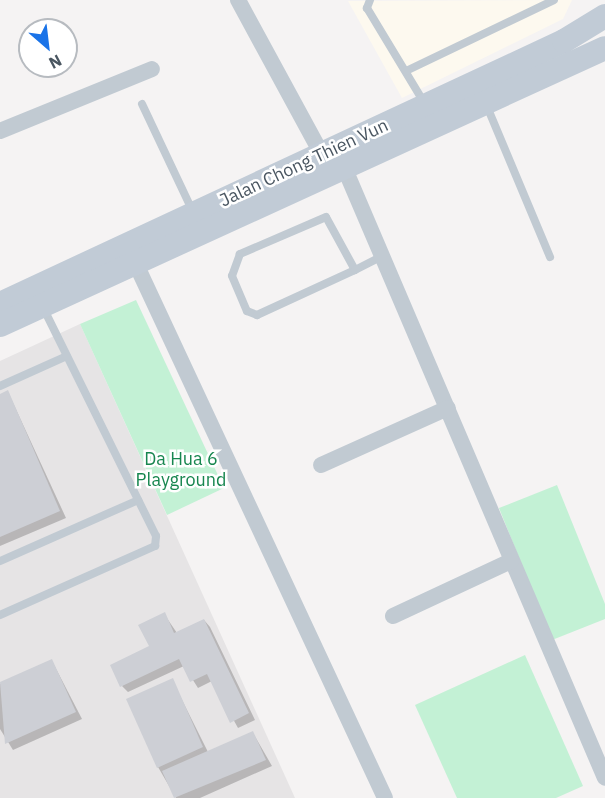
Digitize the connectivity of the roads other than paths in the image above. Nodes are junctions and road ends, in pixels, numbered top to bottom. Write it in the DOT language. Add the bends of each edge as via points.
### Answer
graph roads {
  1 [pos="238,0"];
  2 [pos="370,0"];
  3 [pos="554,0"];
  4 [pos="605,16"];
  5 [pos="605,34"];
  6 [pos="605,48"];
  7 [pos="605,65"];
  8 [pos="152,69"];
  9 [pos="406,71"];
  10 [pos="524,83"];
  11 [pos="485,101"];
  12 [pos="142,104"];
  13 [pos="426,107"];
  14 [pos="0,131"];
  15 [pos="322,154"];
  16 [pos="344,167"];
  17 [pos="194,214"];
  18 [pos="383,256"];
  19 [pos="550,256"];
  20 [pos="135,262"];
  21 [pos="355,270"];
  22 [pos="0,304"];
  23 [pos="42,305"];
  24 [pos="0,325"];
  25 [pos="67,356"];
  26 [pos="0,386"];
  27 [pos="448,408"];
  28 [pos="321,465"];
  29 [pos="138,500"];
  30 [pos="0,561"];
  31 [pos="511,561"];
  32 [pos="0,615"];
  33 [pos="393,616"];
  34 [pos="605,778"];
  35 [pos="385,798"];
  1 -- 15 [label="street"];
  2 -- 9 [label="lane" via="367,8"];
  3 -- 9 [label="lane"];
  4 -- 5 [label="main road"];
  4 -- 13 [label="main road, Jalan Chong Thien Vun" via="564,41"];
  6 -- 10 [label="main road, Jalan Chong Thien Vun"];
  7 -- 10 [label="main road"];
  8 -- 14 [label="street"];
  9 -- 13 [label="lane"];
  10 -- 11 [label="main road, Jalan Chong Thien Vun"];
  11 -- 16 [label="main road, Jalan Chong Thien Vun"];
  11 -- 19 [label="lane"];
  12 -- 17 [label="lane"];
  13 -- 15 [label="main road, Jalan Chong Thien Vun"];
  15 -- 17 [label="main road, Jalan Chong Thien Vun"];
  16 -- 18 [label="street"];
  16 -- 20 [label="main road, Jalan Chong Thien Vun"];
  17 -- 22 [label="main road, Jalan Chong Thien Vun"];
  18 -- 21 [label="lane"];
  18 -- 27 [label="street"];
  20 -- 23 [label="main road, Jalan Chong Thien Vun"];
  20 -- 35 [label="street"];
  21 -- 21 [label="lane" via="326,217 240,254 232,276 247,311 256,315"];
  23 -- 24 [label="main road, Jalan Chong Thien Vun"];
  23 -- 25 [label="lane"];
  25 -- 26 [label="lane"];
  25 -- 29 [label="lane"];
  27 -- 28 [label="street"];
  27 -- 31 [label="street"];
  29 -- 30 [label="lane"];
  29 -- 32 [label="lane" via="155,546"];
  31 -- 33 [label="street"];
  31 -- 34 [label="street"];
}
